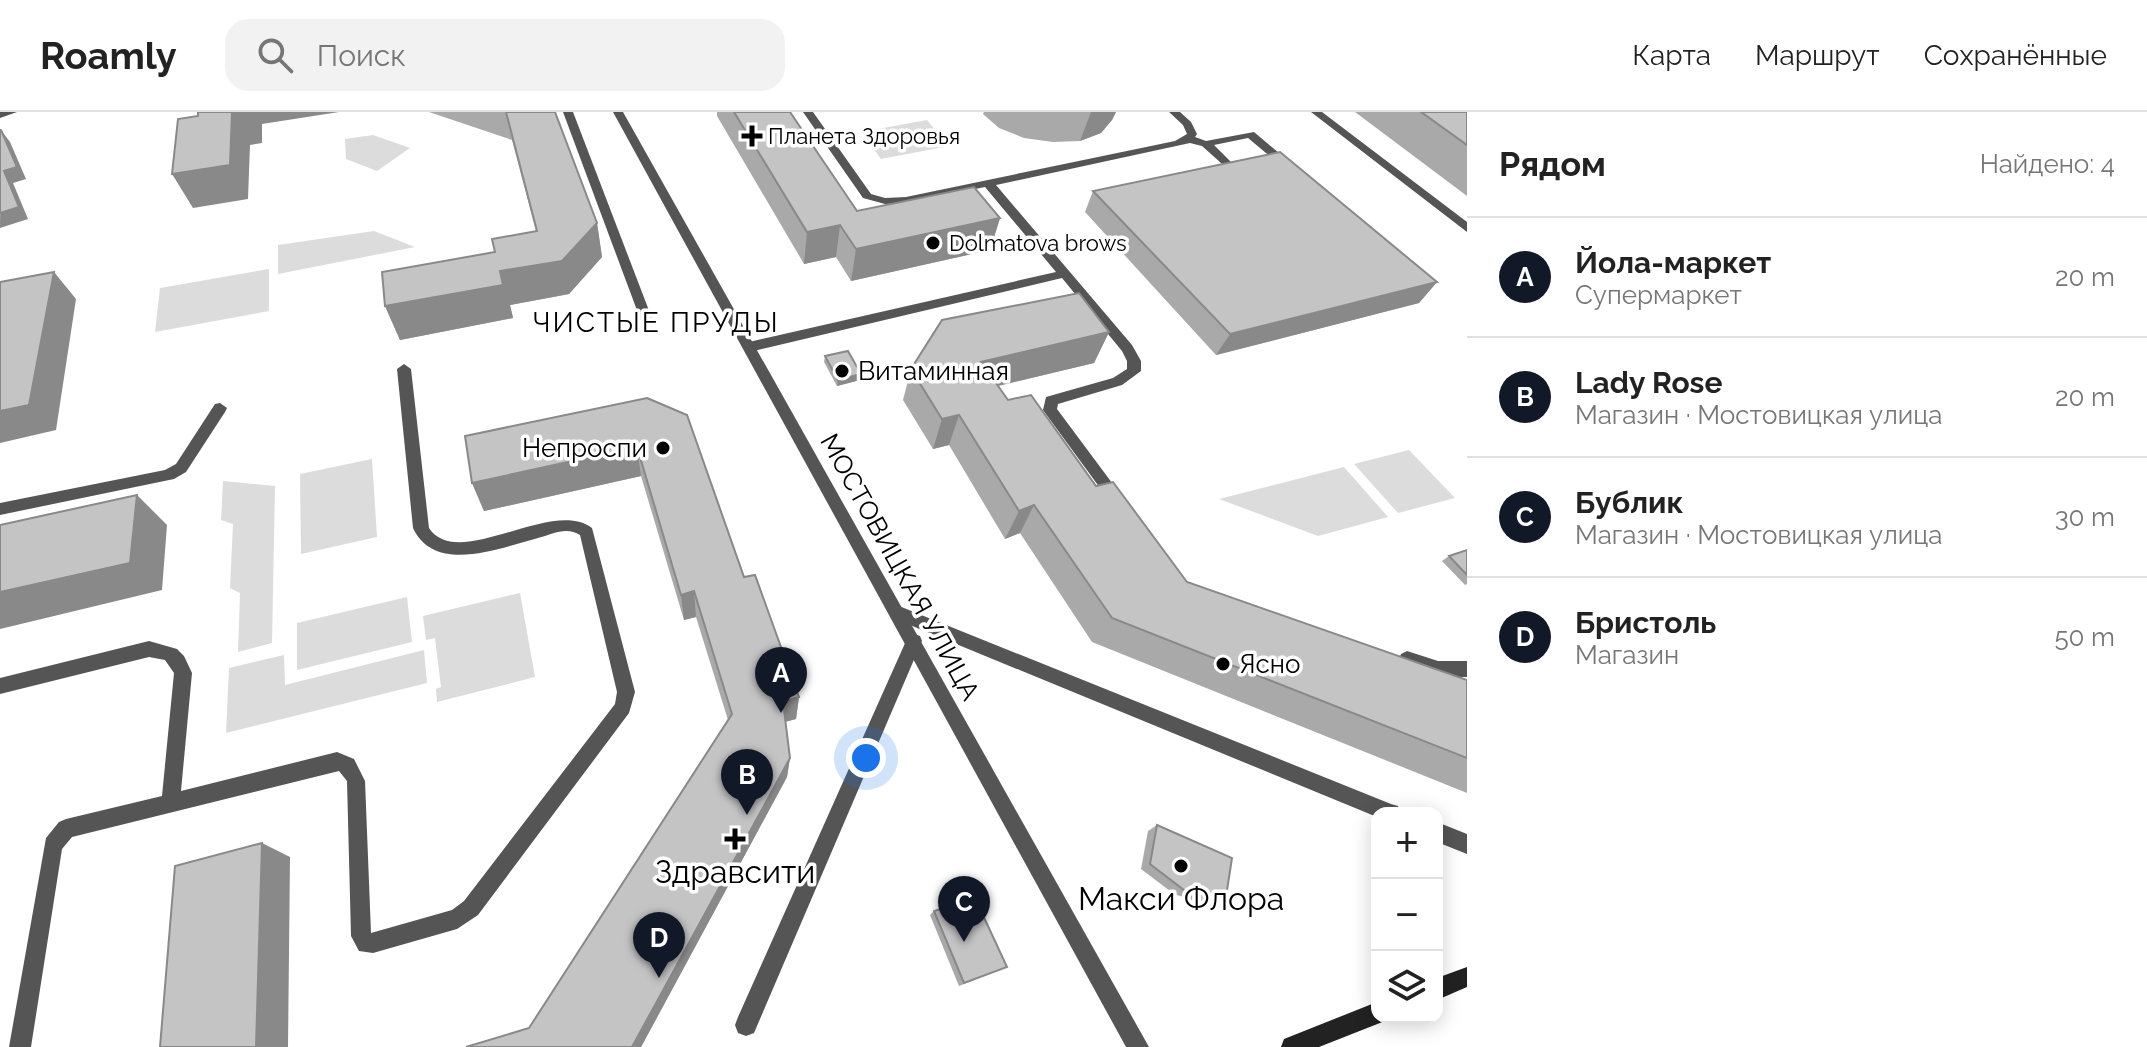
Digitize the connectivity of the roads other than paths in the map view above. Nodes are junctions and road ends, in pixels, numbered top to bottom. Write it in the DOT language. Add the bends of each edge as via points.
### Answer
graph roads {
  1 [pos="12,112"];
  2 [pos="568,112"];
  3 [pos="618,112"];
  4 [pos="808,112"];
  5 [pos="1174,112"];
  6 [pos="1316,112"];
  7 [pos="0,115"];
  8 [pos="1189,139"];
  9 [pos="1206,144"];
  10 [pos="1297,173"];
  11 [pos="1242,178"];
  12 [pos="988,183"];
  13 [pos="1467,228"];
  14 [pos="1064,274"];
  15 [pos="647,321"];
  16 [pos="749,347"];
  17 [pos="404,369"];
  18 [pos="220,408"];
  19 [pos="0,509"];
  20 [pos="1129,516"];
  21 [pos="899,613"];
  22 [pos="914,641"];
  23 [pos="1397,656"];
  24 [pos="1467,669"];
  25 [pos="0,686"];
  26 [pos="171,803"];
  27 [pos="1376,807"];
  28 [pos="1443,834"];
  29 [pos="1467,844"];
  30 [pos="1467,977"];
  31 [pos="1443,987"];
  32 [pos="1371,1015"];
  33 [pos="746,1025"];
  34 [pos="20,1047"];
  35 [pos="1138,1047"];
  36 [pos="1292,1047"];
  1 -- 7 [label="street"];
  2 -- 15 [label="street"];
  3 -- 16 [label="street, МОСТОВИЦКАЯ УЛИЦА"];
  4 -- 12 [label="street" via="874,199 906,200"];
  5 -- 8 [label="street" via="1191,129"];
  6 -- 13 [label="street"];
  8 -- 9 [label="street"];
  8 -- 12 [label="street"];
  9 -- 10 [label="street" via="1250,134"];
  9 -- 11 [label="street"];
  12 -- 14 [label="street"];
  14 -- 16 [label="street"];
  14 -- 20 [label="street" via="1127,348 1134,371 1126,379 1062,395 1051,401 1050,410"];
  16 -- 21 [label="street, МОСТОВИЦКАЯ УЛИЦА"];
  17 -- 26 [label="street" via="426,538 441,548 461,548 566,524 587,532 626,692 623,707 471,908 457,919 373,943 366,944 361,936 356,781 346,763"];
  18 -- 19 [label="street" via="181,468 169,475"];
  21 -- 22 [label="street, МОСТОВИЦКАЯ УЛИЦА"];
  21 -- 27 [label="street"];
  22 -- 33 [label="street"];
  22 -- 35 [label="street, МОСТОВИЦКАЯ УЛИЦА"];
  23 -- 24 [label="street" via="1438,669"];
  25 -- 26 [label="street" via="149,649 168,651 179,660 183,673"];
  26 -- 34 [label="street" via="66,829 55,839"];
  28 -- 29 [label="street"];
  30 -- 31 [label="main road"];
  32 -- 36 [label="main road"];
}
